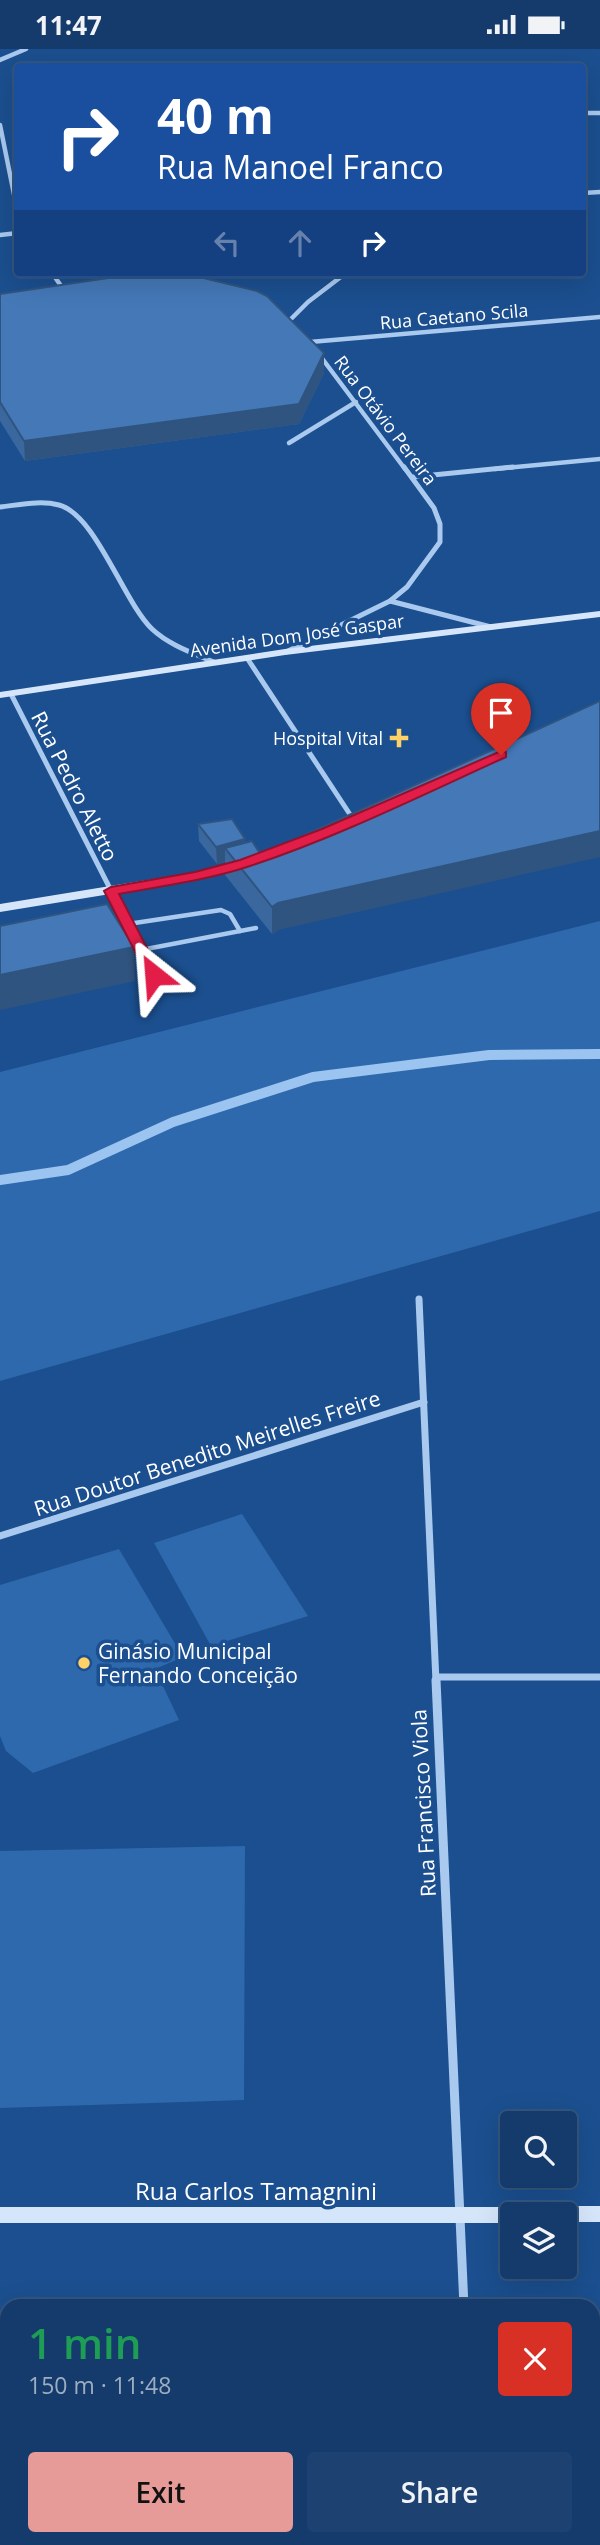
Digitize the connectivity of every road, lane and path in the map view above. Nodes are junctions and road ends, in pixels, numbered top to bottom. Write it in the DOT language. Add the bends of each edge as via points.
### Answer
graph roads {
  1 [pos="26,49"];
  2 [pos="0,60"];
  3 [pos="0,125"];
  4 [pos="14,194"];
  5 [pos="55,277"];
  6 [pos="341,277"];
  7 [pos="54,299"];
  8 [pos="281,316"];
  9 [pos="600,317"];
  10 [pos="289,321"];
  11 [pos="296,328"];
  12 [pos="303,335"];
  13 [pos="310,342"];
  14 [pos="356,403"];
  15 [pos="289,443"];
  16 [pos="600,459"];
  17 [pos="413,477"];
  18 [pos="0,507"];
  19 [pos="390,601"];
  20 [pos="600,614"];
  21 [pos="492,627"];
  22 [pos="285,652"];
  23 [pos="247,657"];
  24 [pos="214,662"];
  25 [pos="5,695"];
  26 [pos="366,814"];
  27 [pos="349,821"];
  28 [pos="256,859"];
  29 [pos="111,891"];
  30 [pos="0,908"];
  31 [pos="128,924"];
  32 [pos="256,928"];
  33 [pos="240,932"];
  34 [pos="141,950"];
  35 [pos="154,975"];
  36 [pos="419,1299"];
  37 [pos="424,1402"];
  38 [pos="0,1536"];
  39 [pos="600,1677"];
  40 [pos="437,1678"];
  41 [pos="500,2214"];
  42 [pos="577,2214"];
  43 [pos="600,2214"];
  44 [pos="0,2215"];
  45 [pos="461,2215"];
  46 [pos="464,2299"];
  1 -- 2 [label="street"];
  3 -- 4 [label="street"];
  5 -- 7 [label="street" via="68,297"];
  6 -- 10 [label="street"];
  8 -- 10 [label="street"];
  9 -- 13 [label="street, Rua Caetano Scila"];
  10 -- 11 [label="street"];
  12 -- 13 [label="street, Rua Otávio Pereira"];
  13 -- 14 [label="street, Rua Otávio Pereira"];
  14 -- 15 [label="street"];
  14 -- 17 [label="street, Rua Otávio Pereira"];
  16 -- 17 [label="street"];
  17 -- 19 [label="street, Rua Otávio Pereira" via="440,524 440,542 407,587"];
  18 -- 24 [label="street" via="63,506 85,523 120,587 152,630"];
  19 -- 21 [label="street"];
  19 -- 22 [label="street, Rua Otávio Pereira"];
  20 -- 21 [label="street, Avenida Dom José Gaspar"];
  21 -- 22 [label="street, Avenida Dom José Gaspar"];
  22 -- 23 [label="street, Avenida Dom José Gaspar"];
  23 -- 24 [label="street, Avenida Dom José Gaspar"];
  23 -- 27 [label="street"];
  24 -- 25 [label="street, Avenida Dom José Gaspar"];
  25 -- 29 [label="street, Rua Pedro Aletto"];
  26 -- 27 [label="street"];
  28 -- 29 [label="street" via="197,876"];
  29 -- 30 [label="street"];
  29 -- 31 [label="street, Rua Pedro Aletto"];
  31 -- 33 [label="lane" via="221,910 230,914"];
  31 -- 34 [label="street, Rua Pedro Aletto"];
  32 -- 33 [label="lane"];
  33 -- 34 [label="lane"];
  34 -- 35 [label="street, Rua Pedro Aletto"];
  36 -- 37 [label="street, Rua Francisco Viola"];
  37 -- 38 [label="street, Rua Doutor Benedito Meirelles Freire"];
  37 -- 40 [label="street, Rua Francisco Viola"];
  39 -- 40 [label="street"];
  40 -- 45 [label="street, Rua Francisco Viola"];
  41 -- 45 [label="street, Rua Carlos Tamagnini"];
  42 -- 43 [label="street"];
  44 -- 45 [label="street, Rua Carlos Tamagnini"];
  45 -- 46 [label="street, Rua Francisco Viola"];
}
